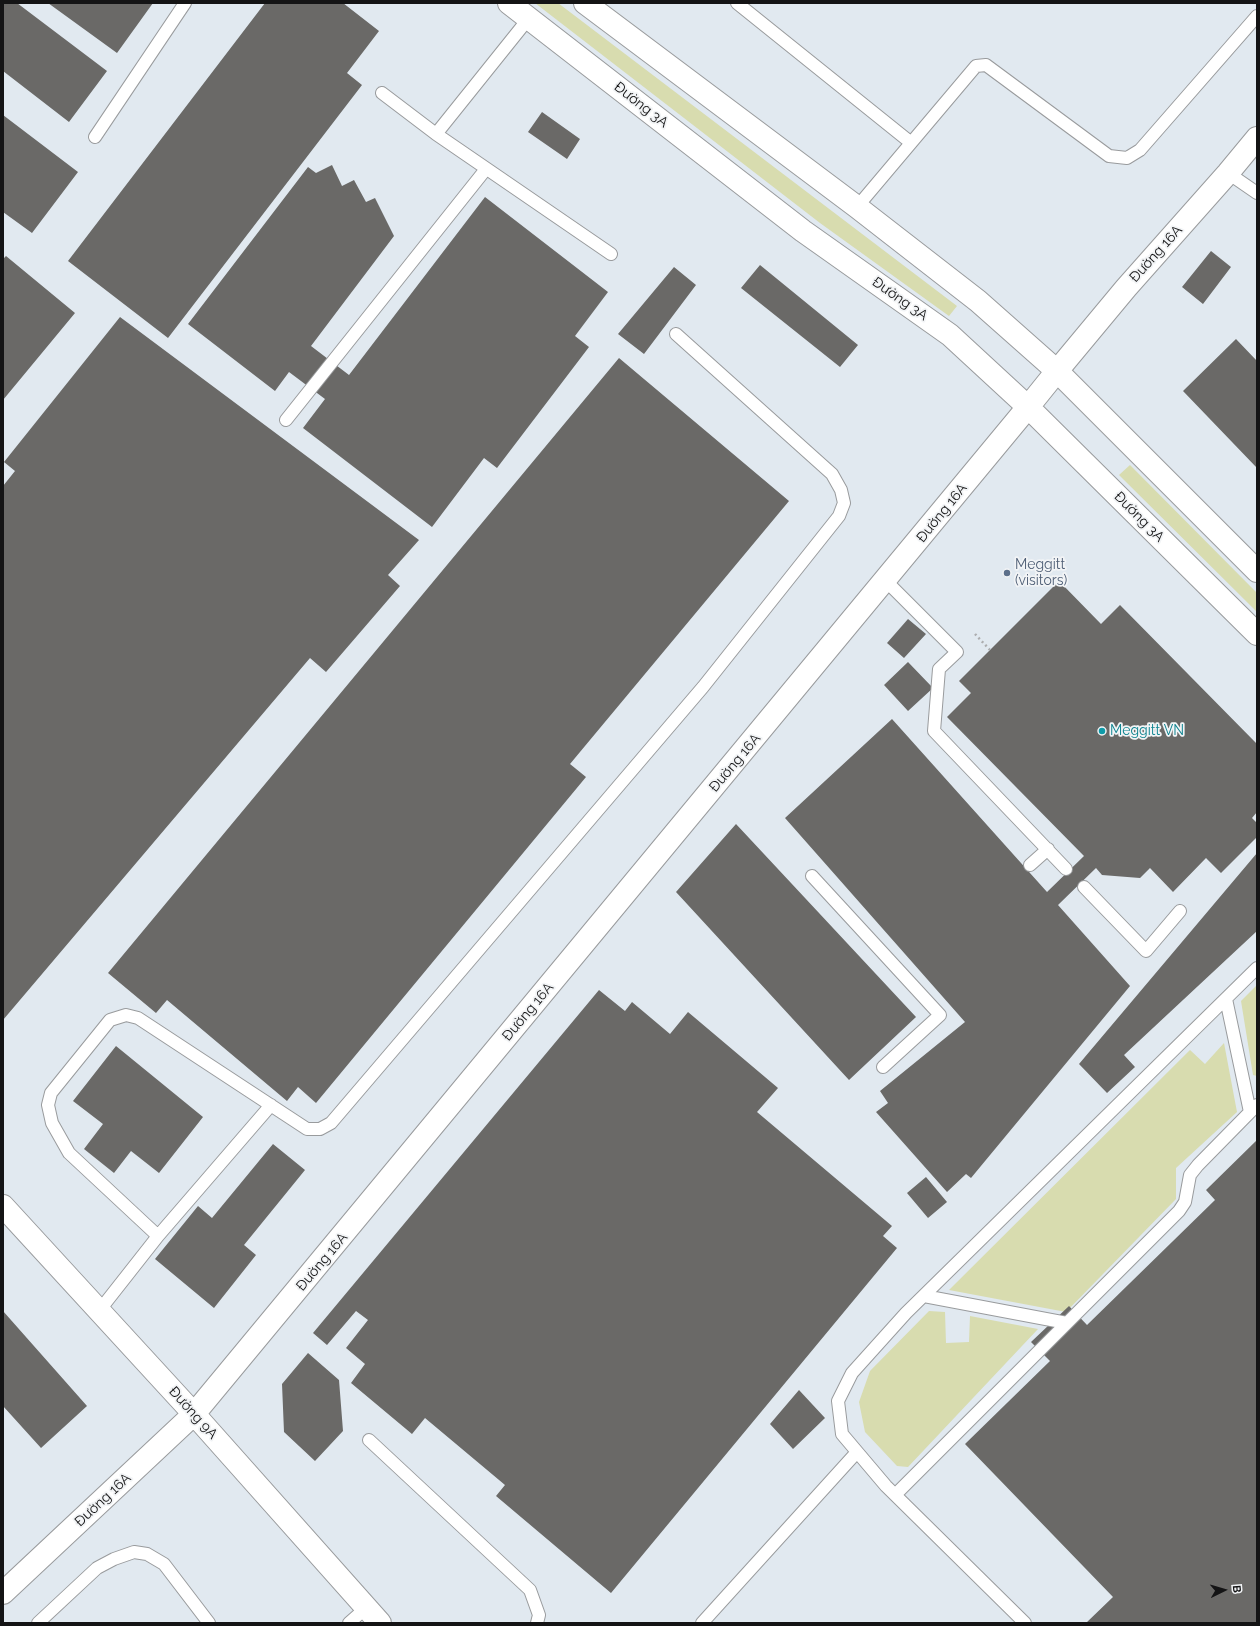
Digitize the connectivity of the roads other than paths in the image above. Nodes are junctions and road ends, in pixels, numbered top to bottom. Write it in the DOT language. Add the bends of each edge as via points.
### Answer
graph roads {
  1 [pos="185,3"];
  2 [pos="509,3"];
  3 [pos="586,3"];
  4 [pos="737,3"];
  5 [pos="1257,16"];
  6 [pos="529,18"];
  7 [pos="382,93"];
  8 [pos="436,134"];
  9 [pos="94,137"];
  10 [pos="1257,138"];
  11 [pos="910,142"];
  12 [pos="486,169"];
  13 [pos="1228,174"];
  14 [pos="1257,193"];
  15 [pos="857,207"];
  16 [pos="611,254"];
  17 [pos="676,334"];
  18 [pos="1057,371"];
  19 [pos="1028,407"];
  20 [pos="286,420"];
  21 [pos="1257,571"];
  22 [pos="886,582"];
  23 [pos="1257,634"];
  24 [pos="1048,849"];
  25 [pos="1030,865"];
  26 [pos="1066,869"];
  27 [pos="812,876"];
  28 [pos="1084,887"];
  29 [pos="1180,911"];
  30 [pos="1257,968"];
  31 [pos="1226,999"];
  32 [pos="884,1067"];
  33 [pos="271,1106"];
  34 [pos="1254,1108"];
  35 [pos="3,1206"];
  36 [pos="158,1236"];
  37 [pos="924,1296"];
  38 [pos="99,1311"];
  39 [pos="1067,1323"];
  40 [pos="194,1414"];
  41 [pos="369,1440"];
  42 [pos="857,1452"];
  43 [pos="896,1494"];
  44 [pos="3,1593"];
  45 [pos="374,1616"];
  46 [pos="38,1623"];
  47 [pos="209,1623"];
  48 [pos="349,1623"];
  49 [pos="536,1623"];
  50 [pos="702,1623"];
  51 [pos="1025,1623"];
  1 -- 9 [label="lane"];
  2 -- 6 [label="street, Đường 3A"];
  3 -- 15 [label="street"];
  4 -- 11 [label="lane"];
  5 -- 11 [label="lane" via="1140,150 1127,158 1109,156 986,65 976,66"];
  6 -- 8 [label="lane"];
  6 -- 19 [label="street, Đường 3A" via="803,231 950,335"];
  7 -- 8 [label="lane"];
  8 -- 12 [label="lane"];
  10 -- 13 [label="street, Đường 16A"];
  11 -- 15 [label="lane"];
  12 -- 16 [label="lane"];
  12 -- 20 [label="lane"];
  13 -- 14 [label="lane"];
  13 -- 18 [label="street, Đường 16A" via="1126,288"];
  15 -- 18 [label="street" via="978,301"];
  17 -- 33 [label="lane" via="832,474 842,490 844,503 839,516 703,687 331,1123 320,1129 307,1129"];
  18 -- 19 [label="street, Đường 16A"];
  18 -- 21 [label="street"];
  19 -- 22 [label="street, Đường 16A"];
  19 -- 23 [label="street, Đường 3A"];
  22 -- 24 [label="lane" via="957,652 939,669 934,731"];
  22 -- 40 [label="street, Đường 16A"];
  24 -- 25 [label="lane"];
  24 -- 26 [label="lane"];
  27 -- 32 [label="lane" via="910,973 940,1015"];
  28 -- 29 [label="lane" via="1146,951"];
  30 -- 31 [label="lane"];
  31 -- 34 [label="lane"];
  31 -- 37 [label="lane"];
  33 -- 36 [label="lane"];
  33 -- 36 [label="lane" via="138,1018 126,1015 110,1020 50,1093 48,1105 52,1123 69,1153"];
  34 -- 39 [label="lane" via="1198,1165 1190,1176 1184,1202 1179,1211"];
  35 -- 38 [label="street, Đường 9A"];
  36 -- 38 [label="lane"];
  37 -- 39 [label="lane"];
  37 -- 42 [label="lane" via="852,1373 838,1401 842,1434"];
  38 -- 40 [label="street, Đường 9A"];
  39 -- 43 [label="lane"];
  40 -- 44 [label="street, Đường 16A"];
  40 -- 45 [label="street, Đường 9A"];
  41 -- 49 [label="lane" via="530,1590 539,1615"];
  42 -- 43 [label="lane"];
  42 -- 50 [label="lane"];
  43 -- 51 [label="lane"];
  45 -- 48 [label="lane"];
  46 -- 47 [label="lane" via="97,1568 134,1552 147,1554 164,1564"];
}
